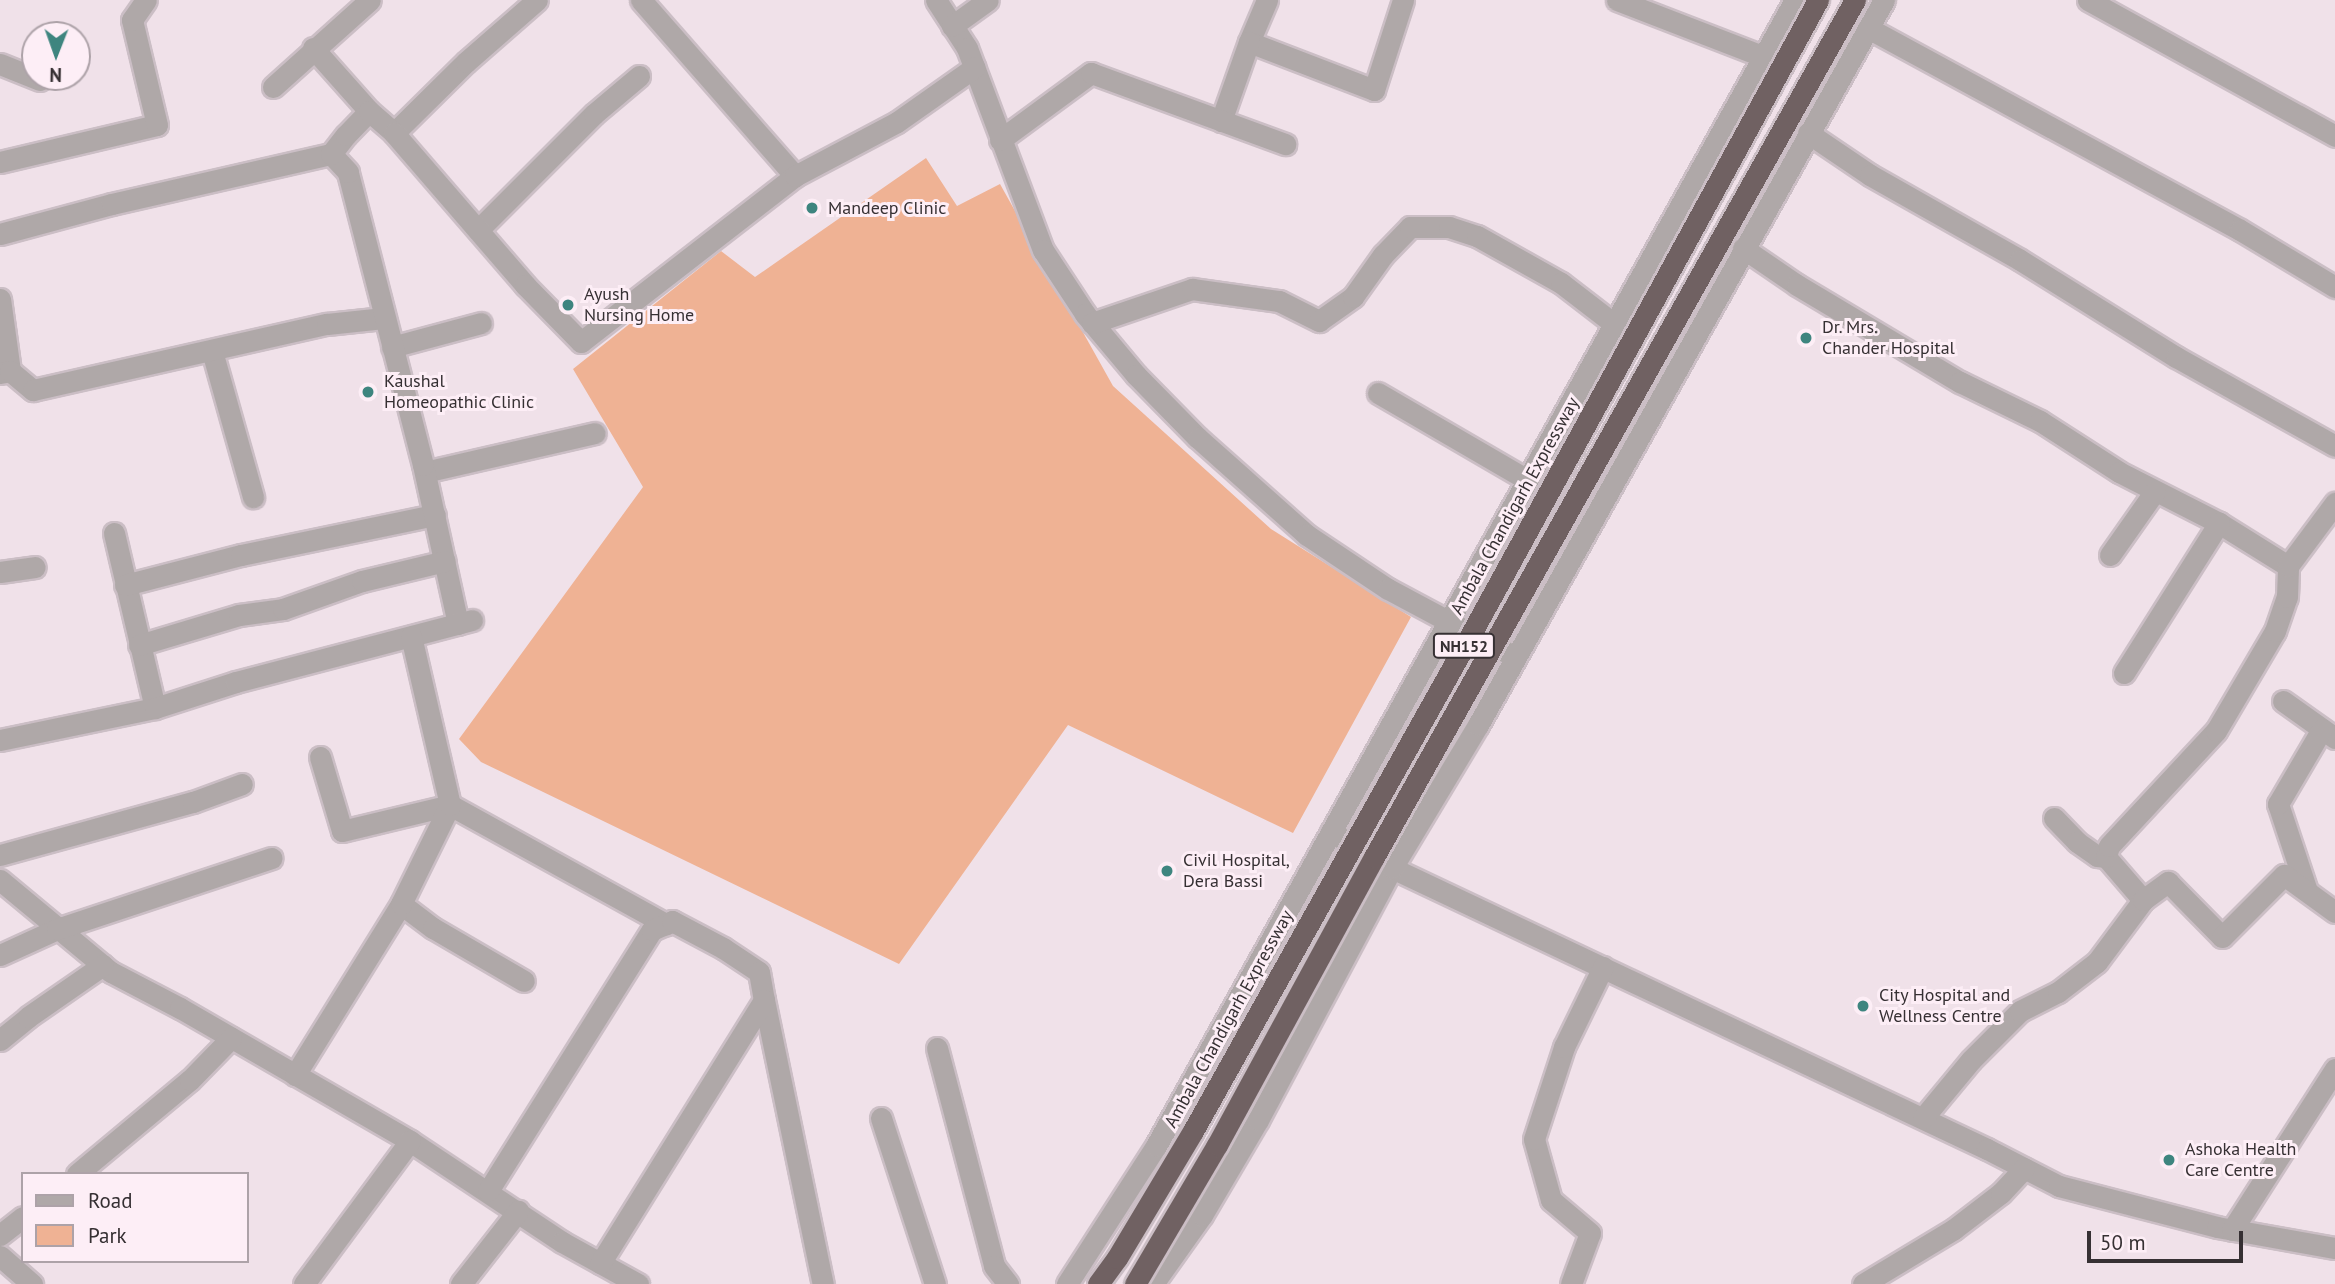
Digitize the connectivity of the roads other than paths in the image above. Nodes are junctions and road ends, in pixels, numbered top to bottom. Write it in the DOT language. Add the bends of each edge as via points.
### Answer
graph roads {
  1 [pos="146,0"];
  2 [pos="370,0"];
  3 [pos="537,0"];
  4 [pos="641,0"];
  5 [pos="936,0"];
  6 [pos="988,0"];
  7 [pos="1267,0"];
  8 [pos="1403,0"];
  9 [pos="1617,0"];
  10 [pos="1795,0"];
  11 [pos="1818,0"];
  12 [pos="1855,0"];
  13 [pos="1884,0"];
  14 [pos="2088,0"];
  15 [pos="952,26"];
  16 [pos="1868,28"];
  17 [pos="1249,43"];
  18 [pos="313,48"];
  19 [pos="1762,56"];
  20 [pos="0,64"];
  21 [pos="975,67"];
  22 [pos="21,72"];
  23 [pos="639,76"];
  24 [pos="273,87"];
  25 [pos="369,111"];
  26 [pos="1221,121"];
  27 [pos="1808,133"];
  28 [pos="394,134"];
  29 [pos="2335,136"];
  30 [pos="1000,140"];
  31 [pos="1285,145"];
  32 [pos="331,155"];
  33 [pos="0,162"];
  34 [pos="795,176"];
  35 [pos="478,230"];
  36 [pos="0,234"];
  37 [pos="1743,248"];
  38 [pos="2335,287"];
  39 [pos="0,299"];
  40 [pos="384,318"];
  41 [pos="481,323"];
  42 [pos="1092,323"];
  43 [pos="1613,323"];
  44 [pos="392,347"];
  45 [pos="212,351"];
  46 [pos="5,372"];
  47 [pos="1378,393"];
  48 [pos="595,433"];
  49 [pos="2335,446"];
  50 [pos="425,472"];
  51 [pos="1526,479"];
  52 [pos="2155,491"];
  53 [pos="253,497"];
  54 [pos="2335,503"];
  55 [pos="435,515"];
  56 [pos="2218,523"];
  57 [pos="114,533"];
  58 [pos="2110,555"];
  59 [pos="445,561"];
  60 [pos="2288,566"];
  61 [pos="35,567"];
  62 [pos="0,572"];
  63 [pos="125,585"];
  64 [pos="1447,622"];
  65 [pos="411,636"];
  66 [pos="139,645"];
  67 [pos="1516,658"];
  68 [pos="2124,673"];
  69 [pos="2283,701"];
  70 [pos="155,708"];
  71 [pos="2329,734"];
  72 [pos="0,740"];
  73 [pos="320,757"];
  74 [pos="242,784"];
  75 [pos="450,805"];
  76 [pos="2054,818"];
  77 [pos="1331,832"];
  78 [pos="0,855"];
  79 [pos="2106,857"];
  80 [pos="272,858"];
  81 [pos="1392,867"];
  82 [pos="0,880"];
  83 [pos="2307,891"];
  84 [pos="2143,900"];
  85 [pos="401,904"];
  86 [pos="2335,912"];
  87 [pos="666,924"];
  88 [pos="57,929"];
  89 [pos="0,955"];
  90 [pos="103,965"];
  91 [pos="1603,967"];
  92 [pos="524,981"];
  93 [pos="764,1000"];
  94 [pos="231,1038"];
  95 [pos="0,1040"];
  96 [pos="937,1048"];
  97 [pos="2335,1069"];
  98 [pos="295,1075"];
  99 [pos="881,1118"];
  100 [pos="1923,1118"];
  101 [pos="410,1141"];
  102 [pos="2024,1168"];
  103 [pos="79,1172"];
  104 [pos="488,1191"];
  105 [pos="518,1211"];
  106 [pos="21,1219"];
  107 [pos="2232,1230"];
  108 [pos="0,1235"];
  109 [pos="2335,1248"];
  110 [pos="0,1256"];
  111 [pos="600,1263"];
  112 [pos="466,1282"];
  113 [pos="32,1284"];
  114 [pos="304,1284"];
  115 [pos="638,1284"];
  116 [pos="823,1284"];
  117 [pos="935,1284"];
  118 [pos="1008,1284"];
  119 [pos="1067,1284"];
  120 [pos="1098,1284"];
  121 [pos="1135,1284"];
  122 [pos="1153,1284"];
  123 [pos="1571,1284"];
  124 [pos="1863,1284"];
  1 -- 33 [label="street" via="132,20 157,125"];
  2 -- 18 [label="street"];
  3 -- 28 [label="street"];
  4 -- 34 [label="street"];
  5 -- 15 [label="street"];
  6 -- 15 [label="street"];
  7 -- 17 [label="street"];
  8 -- 17 [label="street" via="1374,90"];
  9 -- 19 [label="street"];
  10 -- 19 [label="street"];
  11 -- 120 [label="highway, Ambala Chandigarh Expressway / NH152, bridge" via="1206,1108"];
  12 -- 121 [label="highway, NH152, bridge" via="1217,1145"];
  13 -- 16 [label="street"];
  14 -- 29 [label="street"];
  15 -- 21 [label="street"];
  16 -- 27 [label="street"];
  16 -- 38 [label="street"];
  17 -- 26 [label="street"];
  18 -- 24 [label="street"];
  18 -- 25 [label="street"];
  19 -- 43 [label="street"];
  20 -- 22 [label="street"];
  21 -- 30 [label="street"];
  21 -- 34 [label="street" via="897,122"];
  23 -- 35 [label="street" via="594,114"];
  25 -- 28 [label="street"];
  25 -- 32 [label="street"];
  26 -- 30 [label="street" via="1091,73"];
  26 -- 31 [label="street"];
  27 -- 37 [label="street"];
  27 -- 49 [label="street" via="1870,176"];
  28 -- 35 [label="street"];
  30 -- 42 [label="street" via="1043,250"];
  32 -- 36 [label="street"];
  32 -- 40 [label="street" via="348,172"];
  34 -- 35 [label="street" via="581,342"];
  37 -- 52 [label="street" via="1960,382 2040,421"];
  37 -- 67 [label="street"];
  39 -- 46 [label="street"];
  40 -- 44 [label="street"];
  40 -- 45 [label="street" via="327,324"];
  41 -- 44 [label="street"];
  42 -- 43 [label="street" via="1192,289 1279,301 1319,321 1353,297 1410,227 1449,227 1476,236 1561,283"];
  42 -- 64 [label="street" via="1161,402 1307,535"];
  43 -- 51 [label="street"];
  44 -- 50 [label="street"];
  45 -- 46 [label="street" via="33,390"];
  45 -- 53 [label="street"];
  47 -- 51 [label="street"];
  48 -- 50 [label="street"];
  50 -- 55 [label="street"];
  51 -- 64 [label="street"];
  52 -- 56 [label="street"];
  52 -- 58 [label="street"];
  54 -- 60 [label="street"];
  55 -- 59 [label="street"];
  55 -- 63 [label="street" via="241,555"];
  56 -- 60 [label="street"];
  56 -- 68 [label="street"];
  57 -- 63 [label="street"];
  59 -- 65 [label="street" via="465,622"];
  59 -- 66 [label="street"];
  60 -- 79 [label="street" via="2287,597 2275,631 2246,684 2216,731 2109,846"];
  61 -- 62 [label="street"];
  63 -- 66 [label="street"];
  64 -- 67 [label="street"];
  64 -- 77 [label="street"];
  65 -- 70 [label="street"];
  65 -- 75 [label="street"];
  66 -- 70 [label="street"];
  67 -- 81 [label="street"];
  69 -- 71 [label="street"];
  70 -- 72 [label="street"];
  71 -- 83 [label="street" via="2278,804"];
  73 -- 75 [label="street" via="342,831"];
  74 -- 78 [label="street"];
  75 -- 85 [label="street"];
  75 -- 87 [label="street"];
  76 -- 79 [label="street" via="2077,842"];
  77 -- 81 [label="street"];
  77 -- 119 [label="street" via="1156,1146"];
  79 -- 84 [label="street"];
  80 -- 88 [label="street"];
  81 -- 91 [label="street"];
  81 -- 122 [label="street" via="1258,1120 1202,1216"];
  82 -- 88 [label="street"];
  83 -- 84 [label="street" via="2284,875 2222,937 2168,883"];
  83 -- 86 [label="street"];
  84 -- 100 [label="street" via="2096,962 2058,992 2020,1011 1970,1060"];
  85 -- 92 [label="street"];
  85 -- 98 [label="street"];
  87 -- 93 [label="street" via="672,921 713,942 759,972"];
  87 -- 104 [label="street" via="652,930"];
  88 -- 89 [label="street"];
  88 -- 90 [label="street"];
  90 -- 94 [label="street"];
  90 -- 95 [label="street"];
  91 -- 100 [label="street"];
  91 -- 123 [label="street" via="1564,1047 1534,1139 1551,1200 1590,1233"];
  93 -- 111 [label="street"];
  93 -- 116 [label="street"];
  94 -- 98 [label="street"];
  94 -- 103 [label="street" via="190,1080"];
  96 -- 118 [label="street" via="995,1266"];
  97 -- 107 [label="street"];
  98 -- 101 [label="street"];
  99 -- 117 [label="street"];
  100 -- 102 [label="street"];
  101 -- 104 [label="street"];
  101 -- 114 [label="street"];
  102 -- 107 [label="street" via="2059,1186"];
  102 -- 124 [label="street" via="2001,1193 1954,1229"];
  104 -- 105 [label="street"];
  105 -- 111 [label="street"];
  105 -- 112 [label="street"];
  106 -- 108 [label="street"];
  107 -- 109 [label="street"];
  110 -- 113 [label="street"];
  111 -- 115 [label="street"];
}
